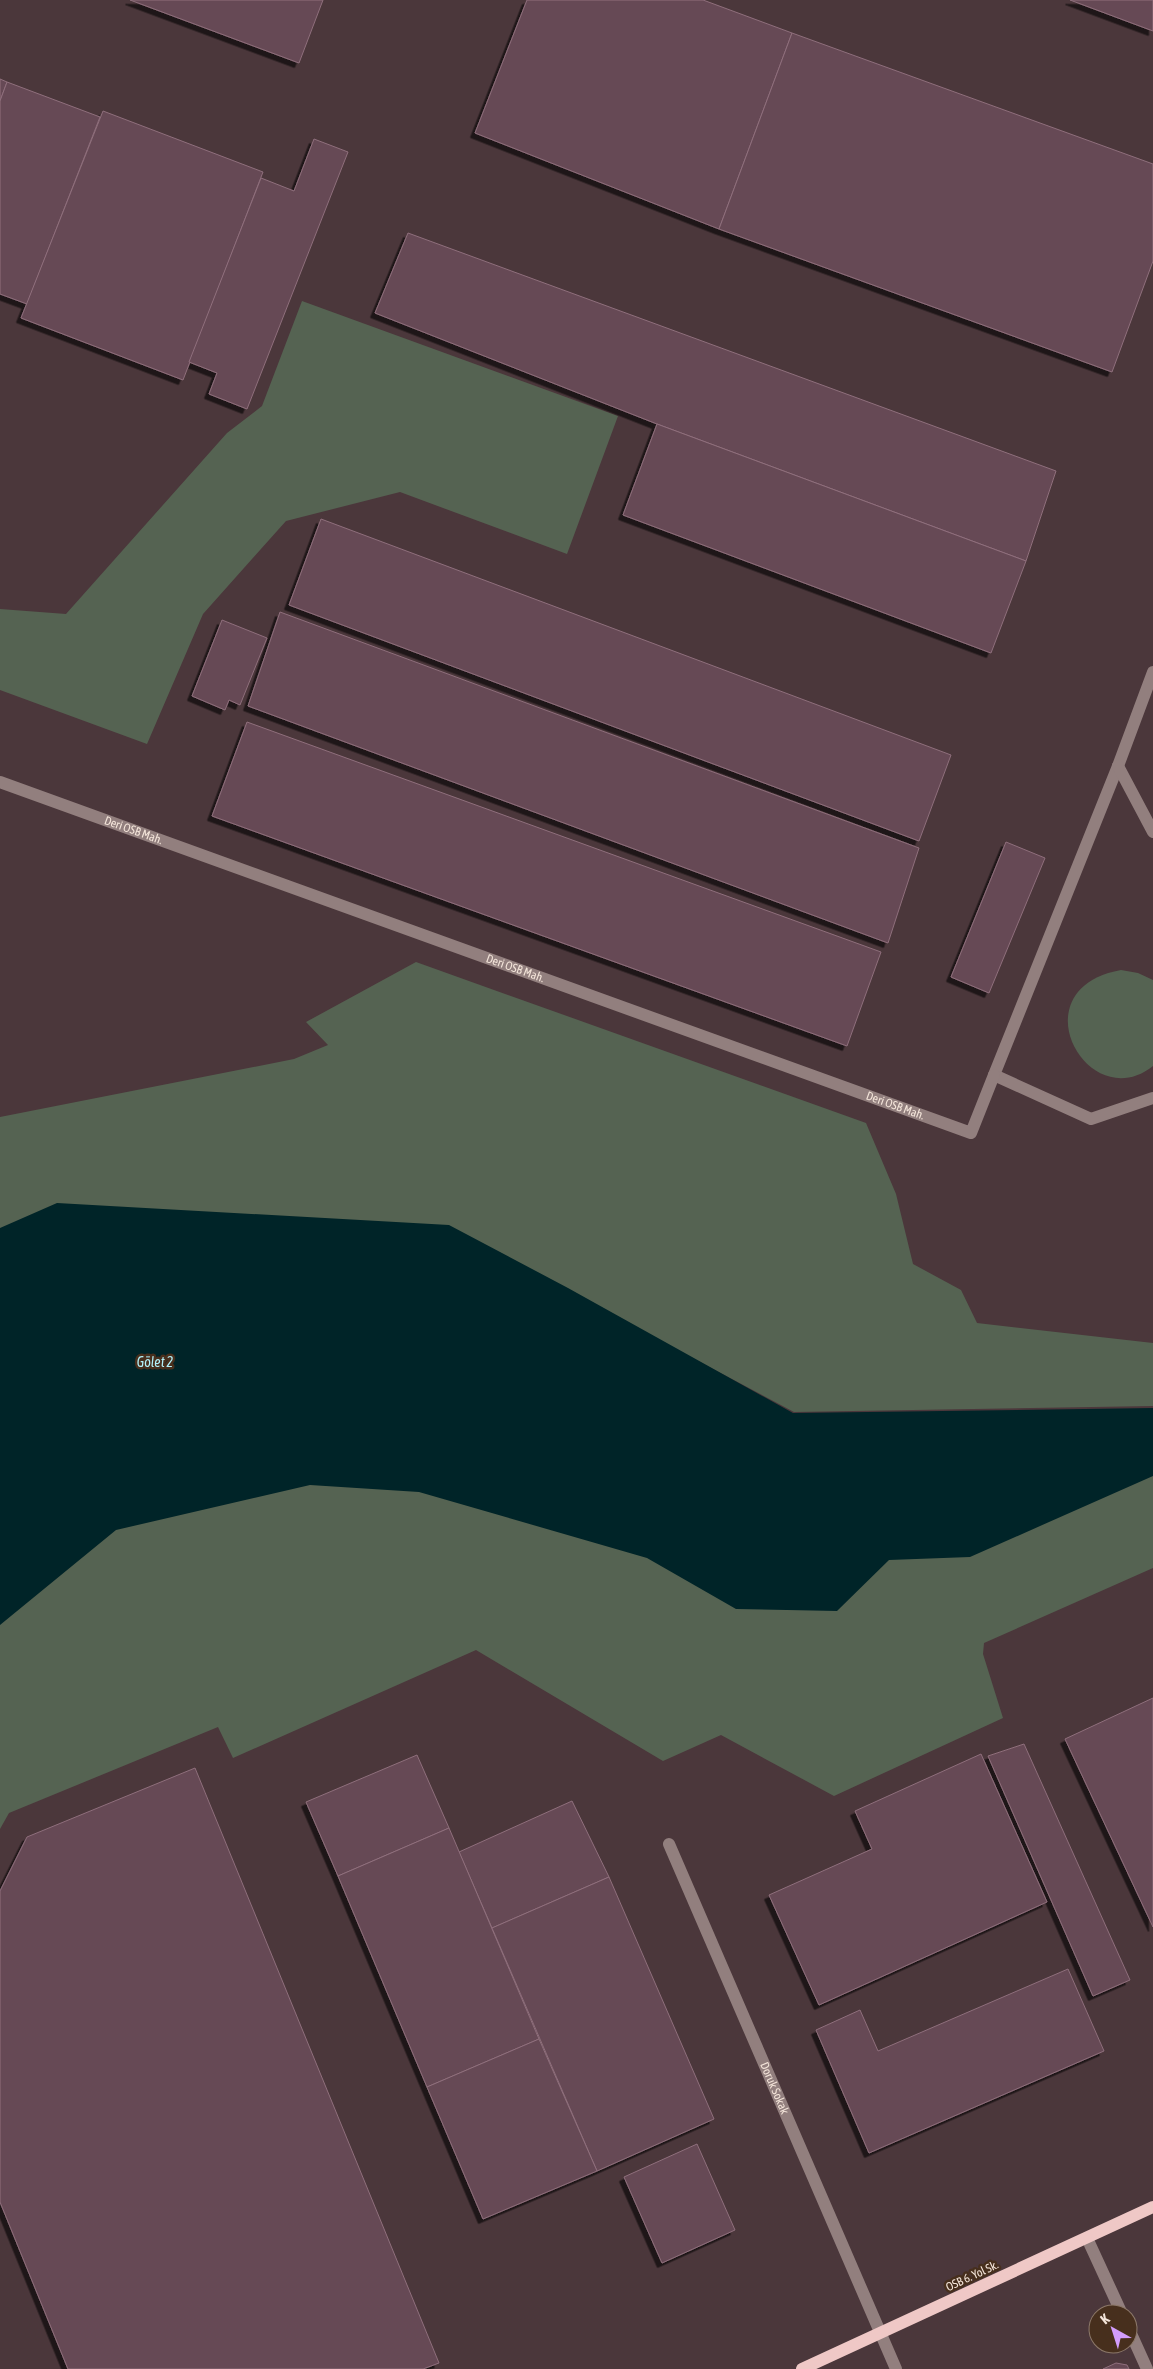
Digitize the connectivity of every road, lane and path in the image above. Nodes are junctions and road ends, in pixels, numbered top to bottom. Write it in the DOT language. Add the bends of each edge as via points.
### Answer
graph roads {
  1 [pos="1153,672"];
  2 [pos="1118,766"];
  3 [pos="0,782"];
  4 [pos="1153,832"];
  5 [pos="994,1075"];
  6 [pos="1153,1098"];
  7 [pos="669,1844"];
  8 [pos="1153,2207"];
  9 [pos="1087,2238"];
  10 [pos="1117,2304"];
  11 [pos="881,2333"];
  12 [pos="1138,2349"];
  13 [pos="802,2369"];
  14 [pos="896,2369"];
  15 [pos="1147,2369"];
  1 -- 2 [label="street"];
  2 -- 4 [label="street"];
  2 -- 5 [label="street"];
  3 -- 5 [label="street, Deri OSB Mah." via="971,1133"];
  5 -- 6 [label="street" via="1092,1119"];
  7 -- 11 [label="street, Doruk Sokak"];
  8 -- 9 [label="main road, OSB 6. Yol Sk."];
  9 -- 10 [label="street"];
  9 -- 11 [label="main road, OSB 6. Yol Sk."];
  11 -- 13 [label="main road, OSB 6. Yol Sk."];
  11 -- 14 [label="street, Doruk Sokak"];
  12 -- 15 [label="street"];
}
